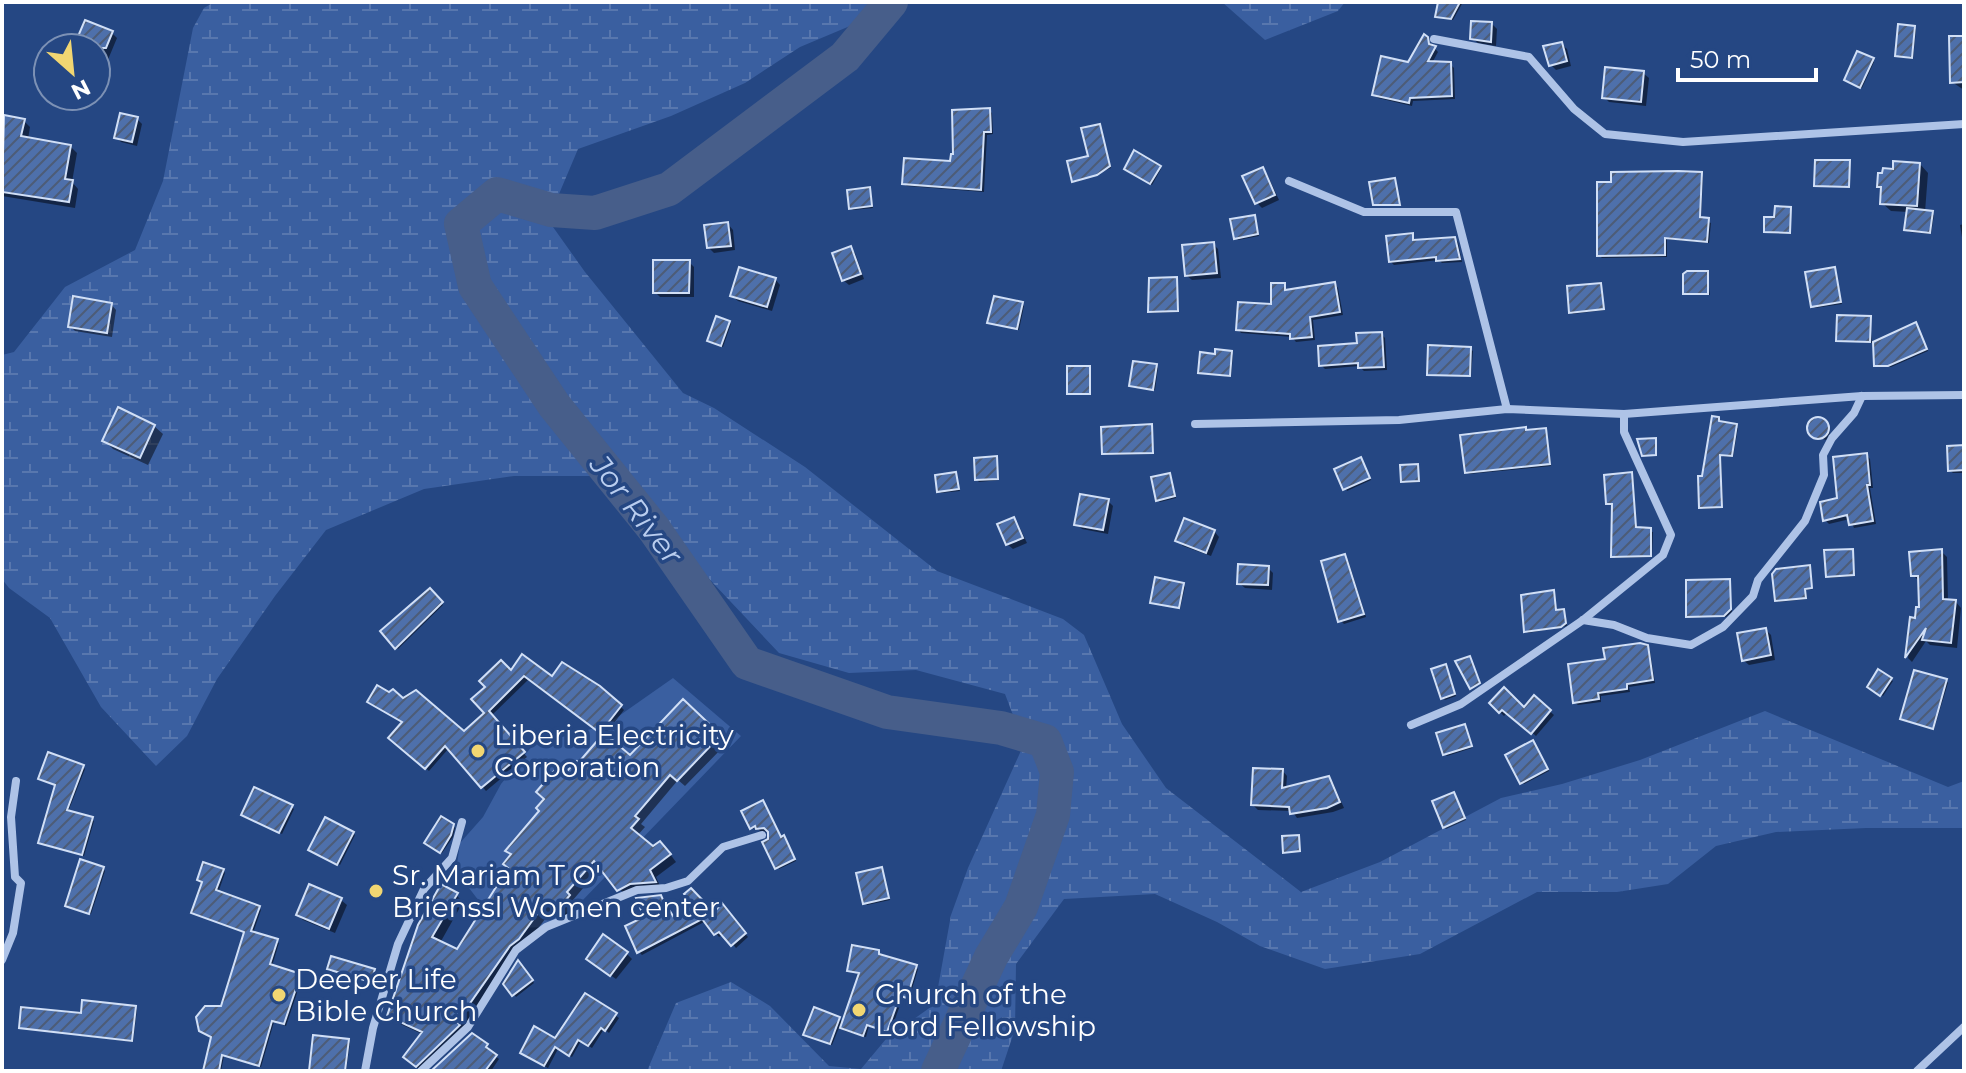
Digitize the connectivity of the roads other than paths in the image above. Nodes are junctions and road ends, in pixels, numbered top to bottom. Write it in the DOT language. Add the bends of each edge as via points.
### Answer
graph roads {
  1 [pos="1434,39"];
  2 [pos="1964,124"];
  3 [pos="1289,181"];
  4 [pos="1964,395"];
  5 [pos="1862,396"];
  6 [pos="1507,409"];
  7 [pos="1624,414"];
  8 [pos="1195,424"];
  9 [pos="1583,620"];
  10 [pos="1411,725"];
  11 [pos="16,781"];
  12 [pos="462,822"];
  13 [pos="762,835"];
  14 [pos="2,960"];
  15 [pos="1964,1027"];
  16 [pos="365,1071"];
  17 [pos="421,1071"];
  18 [pos="1917,1071"];
  1 -- 2 [label="street" via="1529,57 1574,109 1605,134 1683,142"];
  3 -- 6 [label="street" via="1364,212 1456,212"];
  4 -- 5 [label="street"];
  5 -- 7 [label="street"];
  5 -- 9 [label="street" via="1823,455 1824,475 1805,521 1758,580 1753,596 1723,627 1691,645"];
  6 -- 7 [label="street"];
  6 -- 8 [label="street" via="1399,420"];
  7 -- 9 [label="street" via="1624,432 1671,535 1663,555"];
  9 -- 10 [label="street" via="1461,704"];
  11 -- 14 [label="street" via="11,817 15,877 21,883 13,933"];
  12 -- 16 [label="street" via="452,858 424,889 398,944"];
  13 -- 17 [label="street" via="723,847 688,881 637,890 546,927 516,950 468,1027"];
  15 -- 18 [label="street"];
}
